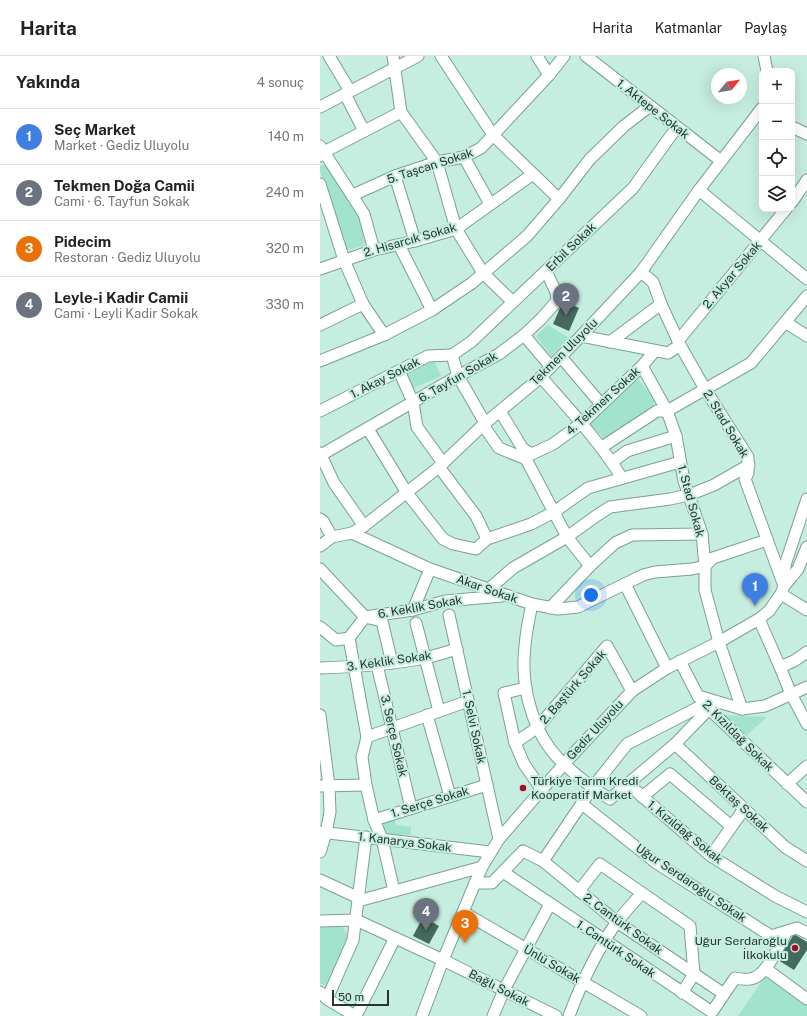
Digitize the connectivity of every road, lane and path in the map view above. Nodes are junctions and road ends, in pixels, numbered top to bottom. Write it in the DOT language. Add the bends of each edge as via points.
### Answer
graph roads {
  1 [pos="329,56"];
  2 [pos="392,56"];
  3 [pos="418,56"];
  4 [pos="441,56"];
  5 [pos="537,56"];
  6 [pos="564,56"];
  7 [pos="586,56"];
  8 [pos="764,56"];
  9 [pos="766,68"];
  10 [pos="394,69"];
  11 [pos="549,75"];
  12 [pos="348,93"];
  13 [pos="650,106"];
  14 [pos="320,107"];
  15 [pos="401,112"];
  16 [pos="759,114"];
  17 [pos="677,127"];
  18 [pos="795,128"];
  19 [pos="364,131"];
  20 [pos="807,134"];
  21 [pos="493,135"];
  22 [pos="321,152"];
  23 [pos="464,157"];
  24 [pos="721,161"];
  25 [pos="437,162"];
  26 [pos="533,174"];
  27 [pos="395,176"];
  28 [pos="807,180"];
  29 [pos="321,188"];
  30 [pos="699,190"];
  31 [pos="353,195"];
  32 [pos="795,198"];
  33 [pos="559,199"];
  34 [pos="490,204"];
  35 [pos="784,212"];
  36 [pos="456,229"];
  37 [pos="415,241"];
  38 [pos="761,241"];
  39 [pos="398,245"];
  40 [pos="374,250"];
  41 [pos="344,260"];
  42 [pos="320,269"];
  43 [pos="546,271"];
  44 [pos="641,272"];
  45 [pos="483,273"];
  46 [pos="807,279"];
  47 [pos="807,296"];
  48 [pos="513,302"];
  49 [pos="363,304"];
  50 [pos="661,304"];
  51 [pos="432,310"];
  52 [pos="785,322"];
  53 [pos="320,324"];
  54 [pos="384,335"];
  55 [pos="524,335"];
  56 [pos="581,336"];
  57 [pos="807,336"];
  58 [pos="610,342"];
  59 [pos="679,343"];
  60 [pos="655,351"];
  61 [pos="452,355"];
  62 [pos="561,357"];
  63 [pos="320,361"];
  64 [pos="642,366"];
  65 [pos="551,367"];
  66 [pos="399,371"];
  67 [pos="458,376"];
  68 [pos="541,377"];
  69 [pos="705,389"];
  70 [pos="413,402"];
  71 [pos="600,404"];
  72 [pos="320,411"];
  73 [pos="500,411"];
  74 [pos="666,411"];
  75 [pos="582,423"];
  76 [pos="484,424"];
  77 [pos="368,429"];
  78 [pos="676,436"];
  79 [pos="602,447"];
  80 [pos="320,454"];
  81 [pos="612,462"];
  82 [pos="680,462"];
  83 [pos="441,465"];
  84 [pos="749,465"];
  85 [pos="622,478"];
  86 [pos="407,492"];
  87 [pos="690,495"];
  88 [pos="807,499"];
  89 [pos="554,512"];
  90 [pos="320,519"];
  91 [pos="364,526"];
  92 [pos="352,533"];
  93 [pos="702,534"];
  94 [pos="332,537"];
  95 [pos="568,537"];
  96 [pos="487,539"];
  97 [pos="767,540"];
  98 [pos="320,546"];
  99 [pos="807,547"];
  100 [pos="590,566"];
  101 [pos="705,566"];
  102 [pos="320,568"];
  103 [pos="430,569"];
  104 [pos="625,584"];
  105 [pos="489,589"];
  106 [pos="783,590"];
  107 [pos="507,596"];
  108 [pos="532,604"];
  109 [pos="550,608"];
  110 [pos="413,610"];
  111 [pos="807,610"];
  112 [pos="449,615"];
  113 [pos="365,616"];
  114 [pos="759,619"];
  115 [pos="416,623"];
  116 [pos="320,627"];
  117 [pos="349,638"];
  118 [pos="719,642"];
  119 [pos="457,649"];
  120 [pos="807,652"];
  121 [pos="425,658"];
  122 [pos="680,661"];
  123 [pos="392,663"];
  124 [pos="377,664"];
  125 [pos="355,667"];
  126 [pos="780,667"];
  127 [pos="320,668"];
  128 [pos="667,668"];
  129 [pos="807,687"];
  130 [pos="526,688"];
  131 [pos="632,691"];
  132 [pos="790,694"];
  133 [pos="468,701"];
  134 [pos="704,703"];
  135 [pos="742,709"];
  136 [pos="439,711"];
  137 [pos="320,715"];
  138 [pos="427,715"];
  139 [pos="807,724"];
  140 [pos="538,727"];
  141 [pos="392,728"];
  142 [pos="367,737"];
  143 [pos="322,741"];
  144 [pos="515,743"];
  145 [pos="675,744"];
  146 [pos="564,764"];
  147 [pos="807,766"];
  148 [pos="628,784"];
  149 [pos="786,784"];
  150 [pos="366,785"];
  151 [pos="487,785"];
  152 [pos="324,786"];
  153 [pos="593,787"];
  154 [pos="542,790"];
  155 [pos="450,796"];
  156 [pos="642,797"];
  157 [pos="807,802"];
  158 [pos="582,804"];
  159 [pos="410,808"];
  160 [pos="744,809"];
  161 [pos="374,820"];
  162 [pos="731,826"];
  163 [pos="323,832"];
  164 [pos="366,837"];
  165 [pos="382,839"];
  166 [pos="499,839"];
  167 [pos="320,852"];
  168 [pos="490,852"];
  169 [pos="711,856"];
  170 [pos="543,860"];
  171 [pos="807,860"];
  172 [pos="482,867"];
  173 [pos="503,872"];
  174 [pos="320,880"];
  175 [pos="475,883"];
  176 [pos="394,891"];
  177 [pos="579,891"];
  178 [pos="642,893"];
  179 [pos="359,899"];
  180 [pos="550,904"];
  181 [pos="807,911"];
  182 [pos="463,912"];
  183 [pos="356,920"];
  184 [pos="320,921"];
  185 [pos="617,922"];
  186 [pos="792,929"];
  187 [pos="807,933"];
  188 [pos="395,938"];
  189 [pos="604,941"];
  190 [pos="526,949"];
  191 [pos="443,960"];
  192 [pos="766,969"];
  193 [pos="694,974"];
  194 [pos="582,982"];
  195 [pos="504,990"];
  196 [pos="682,993"];
  197 [pos="724,994"];
  198 [pos="323,995"];
  199 [pos="807,999"];
  200 [pos="356,1016"];
  201 [pos="422,1016"];
  202 [pos="493,1016"];
  203 [pos="556,1016"];
  204 [pos="569,1016"];
  205 [pos="641,1016"];
  1 -- 12 [label="street"];
  2 -- 10 [label="street"];
  3 -- 10 [label="street"];
  4 -- 21 [label="street"];
  5 -- 11 [label="street"];
  6 -- 11 [label="street, 5. Taşcan Sokak"];
  7 -- 13 [label="street, 1. Aktepe Sokak"];
  8 -- 9 [label="street"];
  10 -- 12 [label="street"];
  10 -- 15 [label="street"];
  11 -- 21 [label="street, 5. Taşcan Sokak"];
  12 -- 14 [label="street"];
  12 -- 19 [label="street"];
  13 -- 17 [label="street, 1. Aktepe Sokak"];
  13 -- 33 [label="street" via="624,126 590,159"];
  15 -- 19 [label="street"];
  15 -- 25 [label="street"];
  16 -- 24 [label="street, Tekmen Uluyolu"];
  17 -- 24 [label="street, 1. Aktepe Sokak"];
  17 -- 43 [label="street, Erbil Sokak" via="633,188"];
  18 -- 20 [label="street"];
  19 -- 22 [label="street"];
  21 -- 23 [label="street, 5. Taşcan Sokak" via="481,148"];
  21 -- 26 [label="street"];
  22 -- 31 [label="street"];
  23 -- 25 [label="street, 5. Taşcan Sokak"];
  23 -- 34 [label="street"];
  24 -- 30 [label="street, Tekmen Uluyolu"];
  25 -- 27 [label="street, 5. Taşcan Sokak"];
  25 -- 36 [label="street"];
  26 -- 33 [label="street"];
  26 -- 34 [label="street, 2. Hisarcık Sokak"];
  27 -- 31 [label="street, 5. Taşcan Sokak"];
  27 -- 37 [label="street"];
  28 -- 32 [label="street"];
  29 -- 41 [label="street"];
  30 -- 38 [label="street"];
  30 -- 44 [label="street, Tekmen Uluyolu"];
  31 -- 40 [label="street" via="364,214"];
  33 -- 45 [label="street" via="526,236"];
  34 -- 36 [label="street, 2. Hisarcık Sokak"];
  35 -- 38 [label="street, 2. Akyar Sokak"];
  36 -- 37 [label="street, 2. Hisarcık Sokak"];
  36 -- 45 [label="street"];
  37 -- 39 [label="street, 2. Hisarcık Sokak"];
  38 -- 46 [label="street"];
  38 -- 59 [label="street, 2. Akyar Sokak"];
  39 -- 40 [label="street, 2. Hisarcık Sokak"];
  39 -- 51 [label="street"];
  40 -- 41 [label="street, 2. Hisarcık Sokak"];
  41 -- 42 [label="street, 2. Hisarcık Sokak"];
  41 -- 49 [label="street"];
  43 -- 48 [label="street, Erbil Sokak"];
  43 -- 55 [label="street, 6. Tayfun Sokak" via="556,292 557,301"];
  44 -- 50 [label="street, 2. Stad Sokak" via="653,282"];
  44 -- 56 [label="street, Tekmen Uluyolu"];
  45 -- 48 [label="street"];
  45 -- 51 [label="street"];
  47 -- 52 [label="street"];
  48 -- 61 [label="street, Erbil Sokak" via="471,342"];
  49 -- 53 [label="street"];
  49 -- 54 [label="street"];
  50 -- 58 [label="street"];
  50 -- 59 [label="street, 2. Stad Sokak"];
  51 -- 54 [label="street"];
  52 -- 57 [label="street"];
  52 -- 69 [label="street" via="751,363"];
  54 -- 63 [label="street"];
  55 -- 65 [label="street"];
  55 -- 67 [label="street, 6. Tayfun Sokak" via="499,354"];
  56 -- 58 [label="street"];
  56 -- 62 [label="street, Tekmen Uluyolu"];
  58 -- 60 [label="street"];
  59 -- 60 [label="street" via="668,354"];
  59 -- 69 [label="street, 2. Stad Sokak"];
  60 -- 64 [label="street, 4. Tekmen Sokak"];
  61 -- 66 [label="street, 1. Akay Sokak" via="428,356"];
  61 -- 67 [label="street"];
  62 -- 65 [label="street, Tekmen Uluyolu"];
  62 -- 71 [label="street"];
  64 -- 71 [label="street, 4. Tekmen Sokak"];
  64 -- 74 [label="street, 1. Stad Sokak"];
  65 -- 68 [label="street, Tekmen Uluyolu"];
  66 -- 70 [label="street"];
  66 -- 72 [label="street, 1. Akay Sokak"];
  67 -- 70 [label="street, 6. Tayfun Sokak"];
  67 -- 76 [label="street"];
  68 -- 73 [label="street, Tekmen Uluyolu"];
  68 -- 75 [label="street"];
  69 -- 74 [label="street"];
  69 -- 84 [label="street, 2. Stad Sokak" via="748,457"];
  70 -- 77 [label="street, 6. Tayfun Sokak"];
  70 -- 83 [label="street" via="417,427"];
  71 -- 75 [label="street, 4. Tekmen Sokak"];
  73 -- 75 [label="street, 4. Tekmen Sokak" via="523,449 532,454 553,444"];
  73 -- 76 [label="street, Tekmen Uluyolu"];
  74 -- 78 [label="street, 1. Stad Sokak"];
  74 -- 79 [label="street" via="656,411"];
  75 -- 79 [label="street"];
  76 -- 83 [label="street, Tekmen Uluyolu"];
  76 -- 89 [label="street" via="499,448 526,459"];
  77 -- 80 [label="street, 6. Tayfun Sokak"];
  77 -- 86 [label="street"];
  78 -- 81 [label="street" via="627,451"];
  78 -- 82 [label="street, 1. Stad Sokak"];
  79 -- 81 [label="street"];
  80 -- 91 [label="street" via="334,483"];
  81 -- 85 [label="street"];
  82 -- 85 [label="street"];
  82 -- 87 [label="street, 1. Stad Sokak"];
  83 -- 86 [label="street, Tekmen Uluyolu"];
  83 -- 96 [label="street" via="476,516"];
  84 -- 87 [label="street" via="714,486"];
  84 -- 97 [label="street, 2. Stad Sokak" via="745,479"];
  85 -- 89 [label="street" via="588,488"];
  86 -- 91 [label="street, Tekmen Uluyolu"];
  86 -- 96 [label="street" via="443,539 476,549"];
  87 -- 93 [label="street, 1. Stad Sokak"];
  87 -- 95 [label="street" via="610,507"];
  88 -- 106 [label="street" via="786,562"];
  89 -- 95 [label="street"];
  89 -- 96 [label="street" via="531,524"];
  90 -- 94 [label="street"];
  91 -- 92 [label="street, Tekmen Uluyolu"];
  92 -- 94 [label="street, Tekmen Uluyolu"];
  92 -- 103 [label="street, Akar Sokak"];
  93 -- 100 [label="street" via="632,535 616,543"];
  93 -- 101 [label="street, 1. Stad Sokak"];
  94 -- 98 [label="street, Tekmen Uluyolu"];
  95 -- 100 [label="street"];
  95 -- 105 [label="street" via="513,568"];
  97 -- 101 [label="street" via="713,558"];
  97 -- 106 [label="street, 2. Stad Sokak"];
  99 -- 106 [label="street, Gediz Uluyolu" via="798,569"];
  100 -- 109 [label="street"];
  101 -- 104 [label="street, Akar Sokak" via="655,572"];
  101 -- 118 [label="street, 1. Stad Sokak" via="705,590"];
  102 -- 113 [label="street"];
  103 -- 105 [label="street, Akar Sokak"];
  103 -- 110 [label="street"];
  104 -- 109 [label="street, Akar Sokak" via="578,608"];
  104 -- 128 [label="street"];
  105 -- 107 [label="street, Akar Sokak"];
  106 -- 111 [label="street"];
  106 -- 114 [label="street, Gediz Uluyolu" via="769,611"];
  107 -- 108 [label="street, Akar Sokak"];
  107 -- 110 [label="street, 6. Keklik Sokak" via="445,601"];
  108 -- 109 [label="street, Akar Sokak"];
  108 -- 130 [label="street" via="524,647"];
  110 -- 113 [label="street, 6. Keklik Sokak"];
  112 -- 119 [label="street, 1. Selvi Sokak"];
  113 -- 117 [label="street, 6. Keklik Sokak"];
  113 -- 123 [label="street" via="382,621"];
  114 -- 118 [label="street, Gediz Uluyolu"];
  114 -- 126 [label="street"];
  115 -- 121 [label="street"];
  116 -- 117 [label="street" via="336,640"];
  117 -- 125 [label="street"];
  118 -- 122 [label="street, Gediz Uluyolu"];
  118 -- 135 [label="street, 1. Stad Sokak"];
  119 -- 121 [label="street, 3. Keklik Sokak"];
  119 -- 133 [label="street, 1. Selvi Sokak"];
  120 -- 126 [label="street"];
  121 -- 123 [label="street, 3. Keklik Sokak"];
  121 -- 136 [label="street"];
  122 -- 128 [label="street, Gediz Uluyolu"];
  122 -- 134 [label="street, 2. Kızıldağ Sokak"];
  123 -- 124 [label="street, 3. Keklik Sokak"];
  124 -- 125 [label="street, 3. Keklik Sokak"];
  124 -- 141 [label="street, 3. Serçe Sokak"];
  125 -- 127 [label="street, 3. Keklik Sokak"];
  125 -- 142 [label="street"];
  126 -- 132 [label="street"];
  128 -- 131 [label="street, Gediz Uluyolu"];
  129 -- 132 [label="street"];
  130 -- 140 [label="street"];
  130 -- 144 [label="street" via="504,693"];
  131 -- 140 [label="street, 2. Baştürk Sokak" via="607,646"];
  131 -- 146 [label="street, Gediz Uluyolu"];
  132 -- 135 [label="street" via="765,706"];
  132 -- 139 [label="street"];
  133 -- 136 [label="street"];
  133 -- 151 [label="street, 1. Selvi Sokak"];
  134 -- 135 [label="street"];
  134 -- 145 [label="street"];
  134 -- 149 [label="street, 2. Kızıldağ Sokak"];
  134 -- 153 [label="street" via="627,744"];
  136 -- 138 [label="street"];
  137 -- 143 [label="street"];
  138 -- 141 [label="street"];
  138 -- 155 [label="street"];
  140 -- 144 [label="street"];
  140 -- 146 [label="street" via="545,742"];
  141 -- 142 [label="street"];
  141 -- 159 [label="street, 3. Serçe Sokak"];
  142 -- 150 [label="street" via="362,757"];
  143 -- 152 [label="street"];
  144 -- 154 [label="street" via="524,764"];
  145 -- 148 [label="street"];
  145 -- 160 [label="street, Bektaş Sokak"];
  146 -- 153 [label="street"];
  146 -- 154 [label="street, Gediz Uluyolu"];
  147 -- 149 [label="street"];
  148 -- 153 [label="street" via="610,799"];
  148 -- 156 [label="street, 1. Kızıldağ Sokak"];
  149 -- 157 [label="street, 2. Kızıldağ Sokak"];
  150 -- 152 [label="street"];
  150 -- 161 [label="street"];
  151 -- 155 [label="street, 1. Serçe Sokak"];
  151 -- 166 [label="street, 1. Selvi Sokak"];
  152 -- 163 [label="street" via="330,812"];
  153 -- 158 [label="street"];
  154 -- 166 [label="street, Gediz Uluyolu"];
  155 -- 159 [label="street, 1. Serçe Sokak"];
  156 -- 162 [label="street" via="670,774"];
  156 -- 169 [label="street, 1. Kızıldağ Sokak"];
  158 -- 170 [label="street"];
  158 -- 186 [label="street, Uğur Serdaroğlu Sokak" via="655,862 771,936"];
  159 -- 161 [label="street, 1. Serçe Sokak"];
  160 -- 162 [label="street"];
  160 -- 171 [label="street, Bektaş Sokak" via="785,847"];
  161 -- 165 [label="street"];
  162 -- 169 [label="street"];
  163 -- 164 [label="street, 1. Kanarya Sokak"];
  163 -- 167 [label="street"];
  164 -- 165 [label="street, 1. Kanarya Sokak"];
  164 -- 179 [label="street"];
  165 -- 168 [label="street, 1. Kanarya Sokak"];
  165 -- 176 [label="street"];
  166 -- 168 [label="street, Gediz Uluyolu"];
  168 -- 172 [label="street, Gediz Uluyolu"];
  169 -- 181 [label="street, 1. Kızıldağ Sokak" via="775,896"];
  170 -- 173 [label="street, 2. Cantürk Sokak" via="524,851"];
  170 -- 177 [label="street, 2. Cantürk Sokak"];
  172 -- 175 [label="street, Gediz Uluyolu"];
  172 -- 176 [label="street"];
  173 -- 175 [label="street" via="492,883"];
  173 -- 180 [label="street, 1. Cantürk Sokak"];
  174 -- 179 [label="street"];
  175 -- 182 [label="street, Gediz Uluyolu"];
  176 -- 179 [label="street"];
  177 -- 178 [label="street" via="600,864"];
  177 -- 185 [label="street, 2. Cantürk Sokak"];
  178 -- 185 [label="street"];
  178 -- 193 [label="street" via="690,926"];
  179 -- 183 [label="street"];
  180 -- 189 [label="street, 1. Cantürk Sokak"];
  180 -- 190 [label="street"];
  181 -- 186 [label="street"];
  182 -- 190 [label="street, Ünlü Sokak"];
  182 -- 191 [label="street, Gediz Uluyolu"];
  183 -- 184 [label="street"];
  183 -- 188 [label="street, Bağlı Sokak"];
  183 -- 198 [label="street" via="353,940"];
  185 -- 189 [label="street"];
  185 -- 193 [label="street, 2. Cantürk Sokak"];
  186 -- 187 [label="street"];
  186 -- 192 [label="street"];
  188 -- 191 [label="street, Bağlı Sokak"];
  188 -- 200 [label="street"];
  189 -- 194 [label="street"];
  189 -- 196 [label="street, 1. Cantürk Sokak"];
  190 -- 194 [label="street, Ünlü Sokak"];
  190 -- 195 [label="street"];
  191 -- 195 [label="street, Bağlı Sokak"];
  191 -- 201 [label="street, Gediz Uluyolu"];
  192 -- 197 [label="street" via="758,977 735,978"];
  192 -- 199 [label="street"];
  193 -- 196 [label="street"];
  193 -- 197 [label="street, 2. Cantürk Sokak"];
  194 -- 204 [label="street"];
  194 -- 205 [label="street, Ünlü Sokak"];
  195 -- 202 [label="street"];
  195 -- 203 [label="street, Bağlı Sokak"];
  196 -- 197 [label="street, 1. Cantürk Sokak" via="712,1012"];
  198 -- 200 [label="street"];
}
